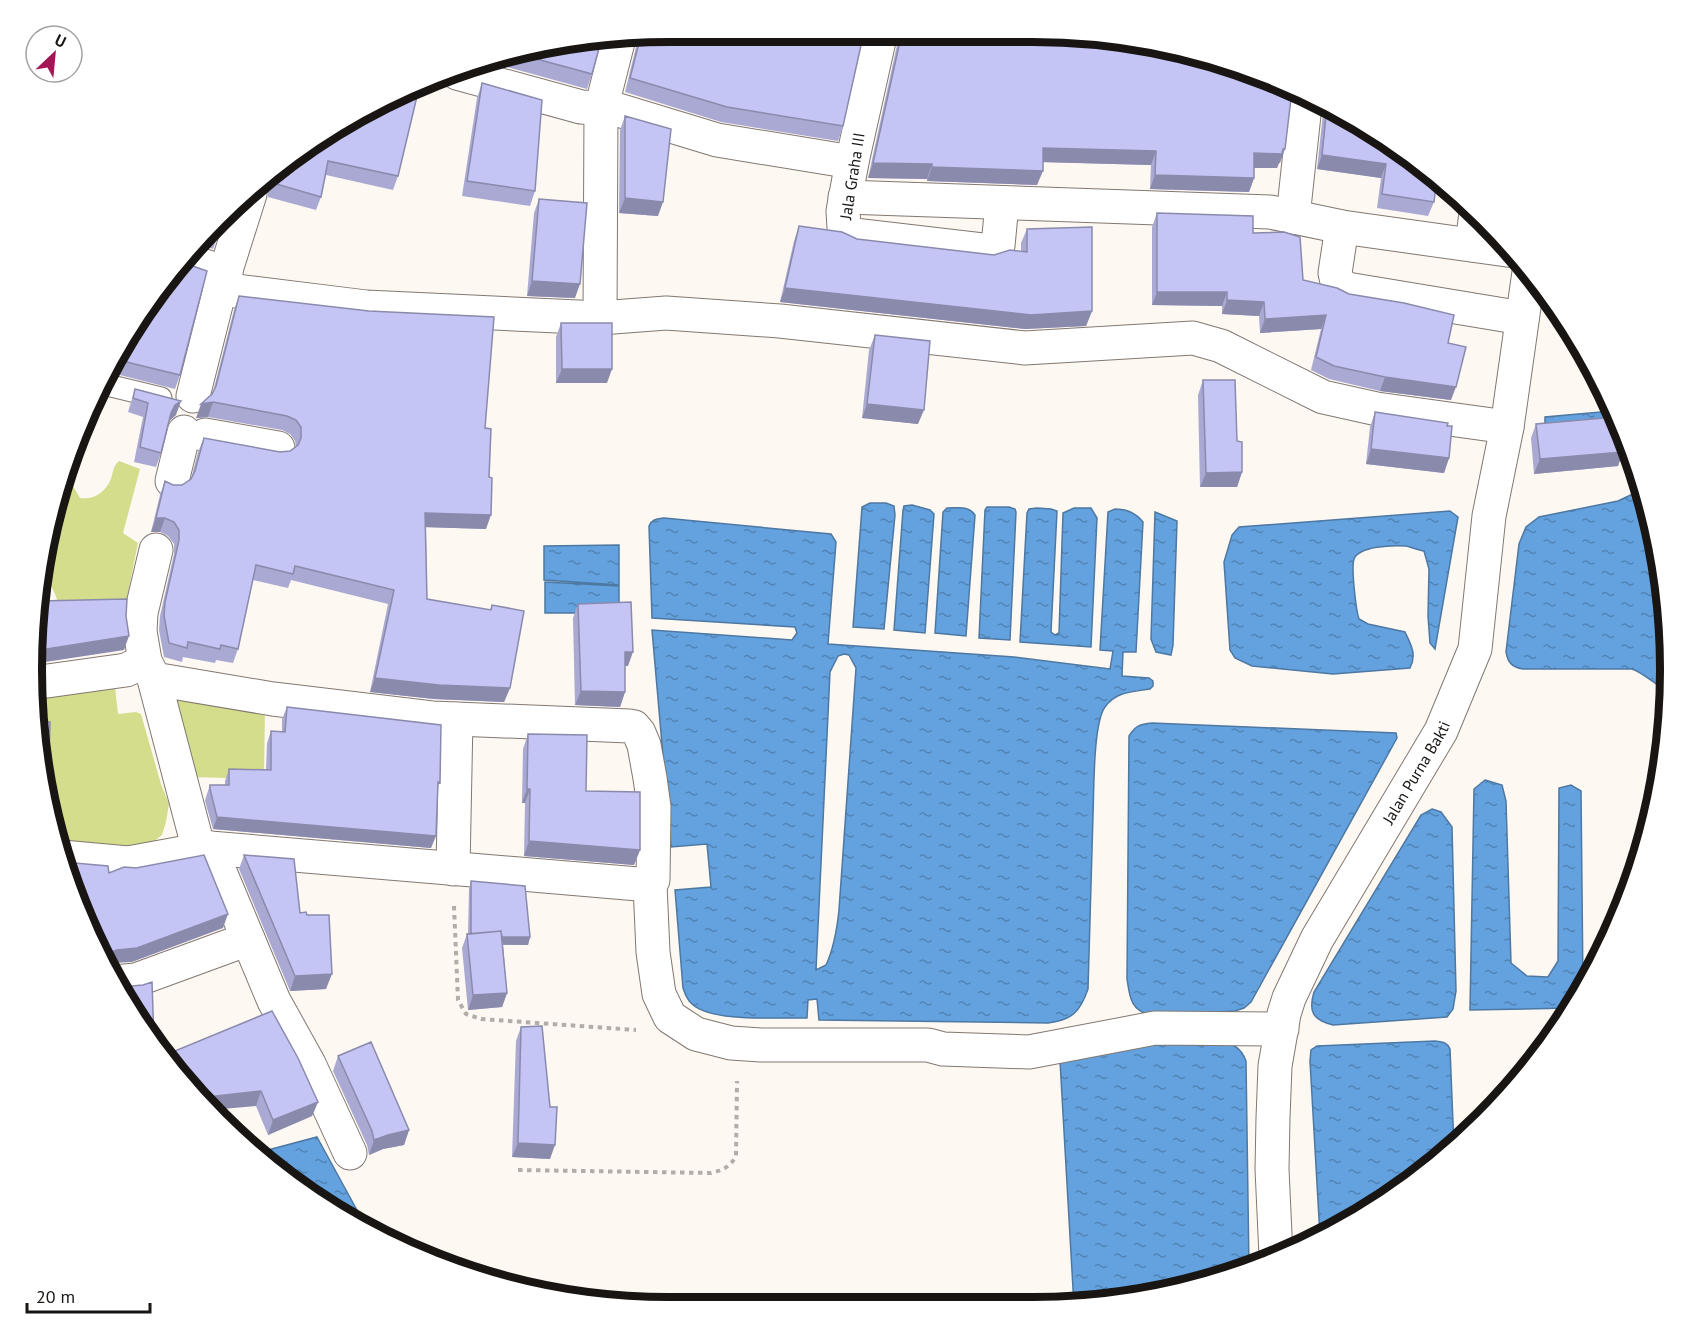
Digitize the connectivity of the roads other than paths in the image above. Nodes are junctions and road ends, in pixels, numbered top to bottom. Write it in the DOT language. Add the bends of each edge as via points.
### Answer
graph roads {
  1 [pos="879,42"];
  2 [pos="617,44"];
  3 [pos="466,76"];
  4 [pos="1305,105"];
  5 [pos="600,109"];
  6 [pos="852,162"];
  7 [pos="845,197"];
  8 [pos="1002,202"];
  9 [pos="246,208"];
  10 [pos="1293,217"];
  11 [pos="1475,225"];
  12 [pos="1342,227"];
  13 [pos="1472,245"];
  14 [pos="1497,249"];
  15 [pos="192,263"];
  16 [pos="223,281"];
  17 [pos="1527,284"];
  18 [pos="600,318"];
  19 [pos="1522,318"];
  20 [pos="110,387"];
  21 [pos="193,417"];
  22 [pos="1507,427"];
  23 [pos="278,448"];
  24 [pos="172,481"];
  25 [pos="156,550"];
  26 [pos="149,670"];
  27 [pos="42,682"];
  28 [pos="456,719"];
  29 [pos="205,849"];
  30 [pos="71,858"];
  31 [pos="453,869"];
  32 [pos="650,885"];
  33 [pos="248,939"];
  34 [pos="125,981"];
  35 [pos="1282,1029"];
  36 [pos="350,1153"];
  37 [pos="1276,1248"];
  1 -- 6 [label="street, Jala Graha III"];
  2 -- 5 [label="street"];
  3 -- 5 [label="street"];
  4 -- 10 [label="street"];
  5 -- 6 [label="street" via="717,140"];
  5 -- 18 [label="street"];
  6 -- 7 [label="street, Jala Graha III"];
  7 -- 8 [label="street"];
  7 -- 8 [label="street, Jala Graha III" via="844,228 854,235 991,251 998,246"];
  8 -- 10 [label="street" via="1270,212"];
  9 -- 16 [label="street"];
  10 -- 12 [label="street"];
  11 -- 13 [label="street"];
  12 -- 13 [label="street"];
  12 -- 19 [label="street" via="1335,273 1337,282 1347,289"];
  13 -- 14 [label="street"];
  15 -- 16 [label="street"];
  16 -- 18 [label="street" via="366,307"];
  16 -- 21 [label="street"];
  17 -- 19 [label="street, Jalan Purna Bakti"];
  18 -- 22 [label="street" via="666,313 780,321 1025,348 1193,338 1221,346 1323,397 1377,409"];
  19 -- 22 [label="street, Jalan Purna Bakti"];
  20 -- 21 [label="lane"];
  21 -- 23 [label="street"];
  21 -- 24 [label="street"];
  22 -- 35 [label="street, Jalan Purna Bakti" via="1489,516 1475,649 1441,731 1317,939 1289,998"];
  25 -- 26 [label="street" via="141,613 140,631"];
  26 -- 27 [label="street"];
  26 -- 28 [label="street" via="273,699"];
  26 -- 29 [label="street"];
  28 -- 31 [label="street"];
  28 -- 32 [label="street" via="634,727 644,745 654,807 654,876"];
  29 -- 30 [label="street" via="128,863"];
  29 -- 31 [label="street"];
  29 -- 33 [label="street"];
  31 -- 32 [label="street"];
  32 -- 35 [label="street" via="659,994 670,1017 696,1035 761,1046 928,1045 1029,1052 1155,1028"];
  33 -- 34 [label="street"];
  33 -- 36 [label="street" via="274,1001 309,1064"];
  35 -- 37 [label="street, Jalan Purna Bakti" via="1275,1066 1273,1118"];
}
